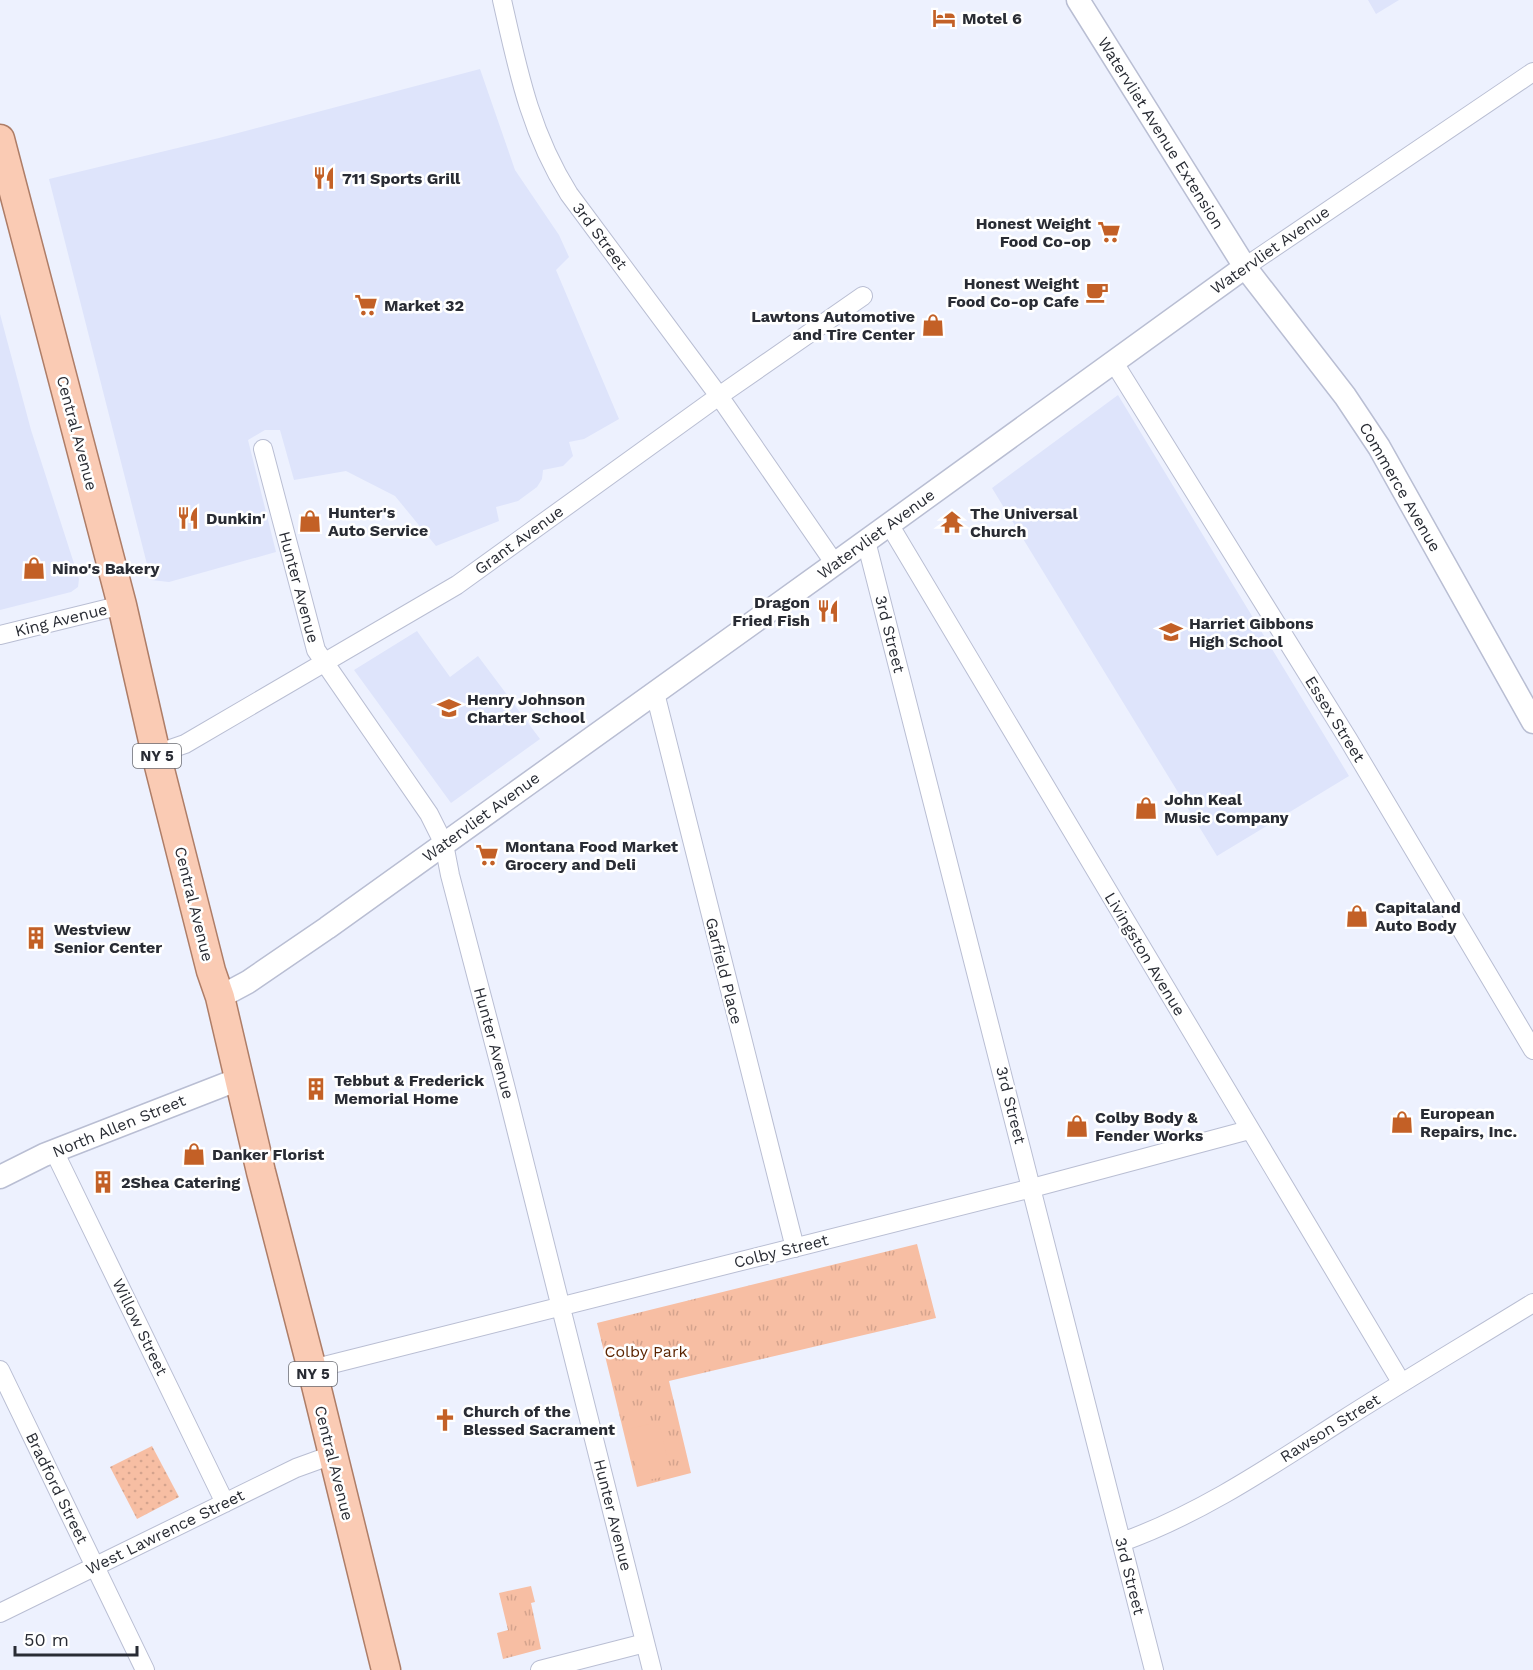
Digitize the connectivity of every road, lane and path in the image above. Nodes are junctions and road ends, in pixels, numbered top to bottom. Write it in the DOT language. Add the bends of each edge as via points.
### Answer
graph roads {
  1 [pos="502,0"];
  2 [pos="1078,0"];
  3 [pos="1533,72"];
  4 [pos="0,139"];
  5 [pos="1245,267"];
  6 [pos="863,296"];
  7 [pos="1113,361"];
  8 [pos="719,396"];
  9 [pos="263,449"];
  10 [pos="889,524"];
  11 [pos="866,541"];
  12 [pos="836,564"];
  13 [pos="122,606"];
  14 [pos="0,635"];
  15 [pos="324,664"];
  16 [pos="655,693"];
  17 [pos="1533,722"];
  18 [pos="156,754"];
  19 [pos="444,844"];
  20 [pos="220,997"];
  21 [pos="1533,1050"];
  22 [pos="239,1079"];
  23 [pos="1249,1130"];
  24 [pos="54,1152"];
  25 [pos="0,1177"];
  26 [pos="1032,1188"];
  27 [pos="795,1248"];
  28 [pos="1533,1303"];
  29 [pos="560,1306"];
  30 [pos="312,1369"];
  31 [pos="0,1370"];
  32 [pos="1401,1382"];
  33 [pos="332,1455"];
  34 [pos="225,1503"];
  35 [pos="1122,1542"];
  36 [pos="95,1566"];
  37 [pos="0,1613"];
  38 [pos="645,1643"];
  39 [pos="146,1670"];
  40 [pos="386,1670"];
  41 [pos="540,1670"];
  42 [pos="651,1670"];
  43 [pos="1154,1670"];
  1 -- 8 [label="street, 3rd Street" via="526,101 555,170"];
  2 -- 5 [label="street, Watervliet Avenue Extension"];
  3 -- 5 [label="street, Watervliet Avenue"];
  4 -- 13 [label="main road, Central Avenue / NY 5"];
  5 -- 7 [label="street, Watervliet Avenue"];
  5 -- 17 [label="street, Commerce Avenue" via="1368,430"];
  6 -- 8 [label="street, Grant Avenue"];
  7 -- 10 [label="street, Watervliet Avenue"];
  7 -- 21 [label="street, Essex Street" via="1348,739"];
  8 -- 12 [label="street, 3rd Street"];
  8 -- 15 [label="street, Grant Avenue" via="457,585"];
  9 -- 15 [label="street, Hunter Avenue" via="314,645"];
  10 -- 11 [label="street, Watervliet Avenue"];
  10 -- 23 [label="street, Livingston Avenue"];
  11 -- 12 [label="street, Watervliet Avenue"];
  11 -- 26 [label="street, 3rd Street"];
  12 -- 16 [label="street, Watervliet Avenue"];
  13 -- 14 [label="street, King Avenue"];
  13 -- 18 [label="main road, Central Avenue / NY 5"];
  15 -- 18 [label="street, Grant Avenue" via="186,744"];
  15 -- 19 [label="street, Hunter Avenue" via="429,814"];
  16 -- 19 [label="street, Watervliet Avenue"];
  16 -- 27 [label="street, Garfield Place"];
  18 -- 20 [label="main road, Central Avenue / NY 5"];
  19 -- 20 [label="street, Watervliet Avenue" via="257,976"];
  19 -- 29 [label="street, Hunter Avenue"];
  20 -- 22 [label="main road, Central Avenue / NY 5"];
  22 -- 24 [label="street, North Allen Street"];
  22 -- 30 [label="main road, Central Avenue / NY 5"];
  23 -- 26 [label="street, Colby Street"];
  23 -- 32 [label="street, Livingston Avenue"];
  24 -- 25 [label="street, North Allen Street"];
  24 -- 34 [label="street, Willow Street"];
  26 -- 27 [label="street, Colby Street"];
  26 -- 35 [label="street, 3rd Street"];
  27 -- 29 [label="street, Colby Street"];
  28 -- 32 [label="street, Rawson Street"];
  29 -- 30 [label="street, Colby Street"];
  29 -- 38 [label="street, Hunter Avenue"];
  30 -- 33 [label="main road, Central Avenue / NY 5"];
  31 -- 36 [label="street, Bradford Street"];
  32 -- 35 [label="street, Rawson Street" via="1237,1488 1177,1520"];
  33 -- 34 [label="street, West Lawrence Street"];
  33 -- 40 [label="main road, Central Avenue / NY 5"];
  34 -- 36 [label="street, West Lawrence Street"];
  35 -- 43 [label="street, 3rd Street"];
  36 -- 37 [label="street, West Lawrence Street"];
  36 -- 39 [label="street, Bradford Street"];
  38 -- 41 [label="street"];
  38 -- 42 [label="street, Hunter Avenue"];
}
